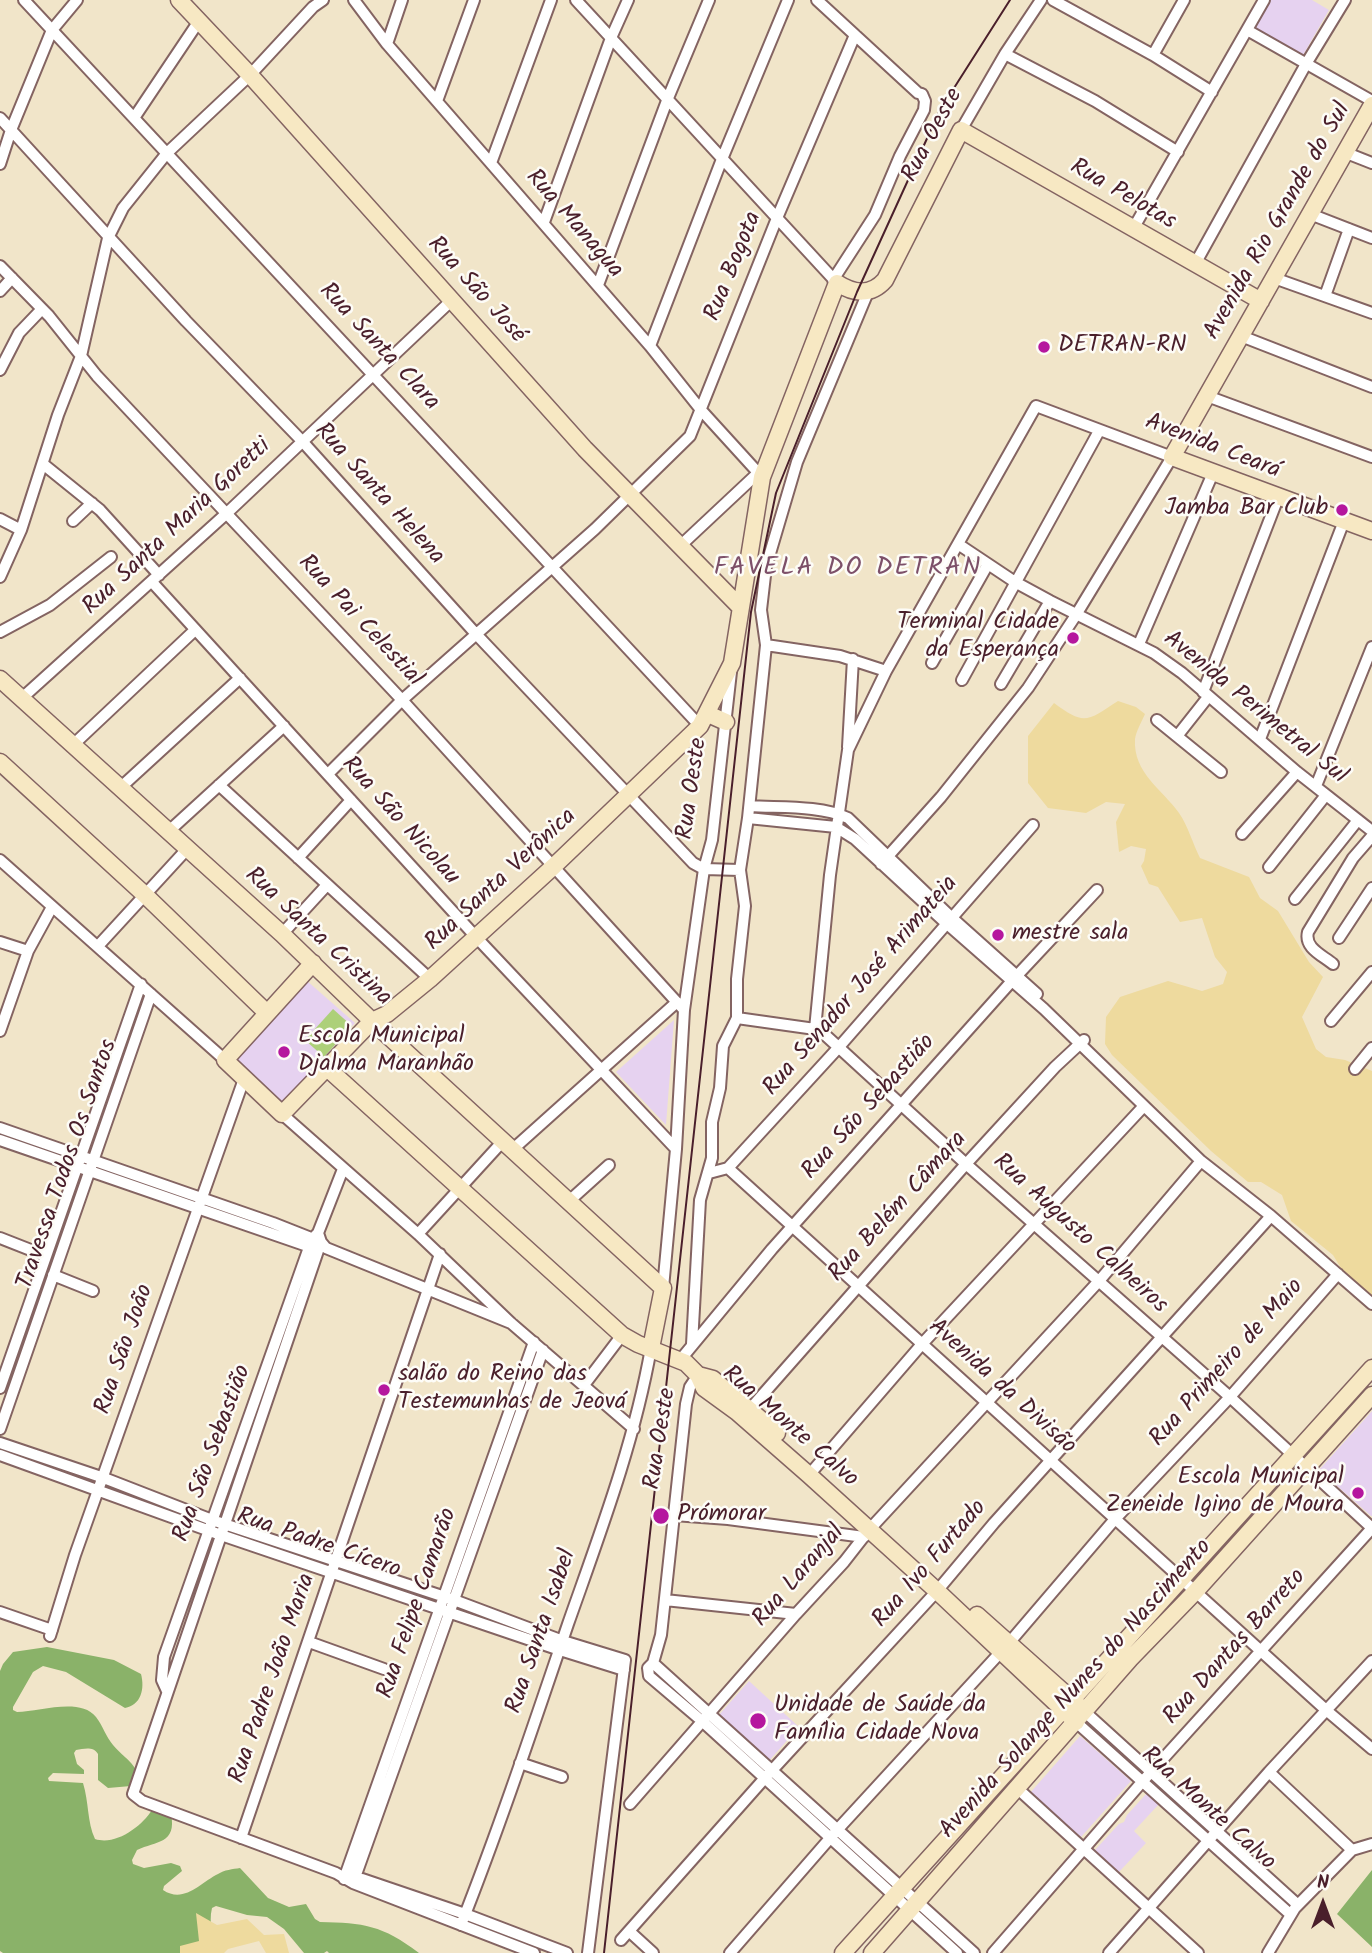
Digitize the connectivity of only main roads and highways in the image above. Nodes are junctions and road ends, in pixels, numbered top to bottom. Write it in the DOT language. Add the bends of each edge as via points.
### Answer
graph roads {
  1 [pos="182,1"];
  2 [pos="1372,103"];
  3 [pos="961,130"];
  4 [pos="1261,301"];
  5 [pos="1172,457"];
  6 [pos="1372,531"];
  7 [pos="741,608"];
  8 [pos="732,663"];
  9 [pos="0,680"];
  10 [pos="704,720"];
  11 [pos="726,722"];
  12 [pos="0,762"];
  13 [pos="313,963"];
  14 [pos="267,1013"];
  15 [pos="372,1021"];
  16 [pos="326,1067"];
  17 [pos="663,1288"];
  18 [pos="651,1349"];
  19 [pos="1372,1368"];
  20 [pos="698,1374"];
  21 [pos="1372,1395"];
  22 [pos="812,1471"];
  23 [pos="1067,1705"];
  24 [pos="1080,1717"];
  25 [pos="843,1953"];
  26 [pos="872,1953"];
  1 -- 7 [label="main road, Rua São José" via="628,495"];
  2 -- 4 [label="main road, Avenida Rio Grande do Sul"];
  3 -- 4 [label="main road, Rua Pelotas"];
  3 -- 7 [label="main road, Rua Oeste" via="878,287 857,292 835,281 760,475"];
  4 -- 5 [label="main road, Avenida Rio Grande do Sul"];
  5 -- 6 [label="main road, Avenida Ceará"];
  7 -- 8 [label="main road, Rua Oeste"];
  8 -- 10 [label="main road, Rua Santa Verônica"];
  9 -- 13 [label="main road, Rua Santa Cristina"];
  10 -- 11 [label="main road"];
  10 -- 15 [label="main road, Rua Santa Verônica" via="430,979"];
  12 -- 14 [label="main road"];
  13 -- 14 [label="main road"];
  13 -- 15 [label="main road, Rua Santa Cristina"];
  14 -- 16 [label="main road, Rua Santa Verônica" via="225,1060 282,1114"];
  15 -- 16 [label="main road, Rua Santa Verônica"];
  15 -- 17 [label="main road, Rua Santa Cristina"];
  16 -- 18 [label="main road" via="622,1335"];
  17 -- 18 [label="main road, Rua Oeste"];
  18 -- 20 [label="main road" via="681,1359"];
  19 -- 23 [label="main road, Avenida Solange Nunes do Nascimento"];
  20 -- 22 [label="main road, Rua Monte Calvo" via="713,1379 750,1409"];
  20 -- 22 [label="main road, Rua Monte Calvo" via="704,1388"];
  21 -- 24 [label="main road, Avenida Solange Nunes do Nascimento"];
  22 -- 23 [label="main road, Rua Monte Calvo" via="870,1530"];
  23 -- 24 [label="main road, Rua Monte Calvo"];
  23 -- 25 [label="main road, Avenida Solange Nunes do Nascimento"];
  24 -- 26 [label="main road, Avenida Solange Nunes do Nascimento"];
}
